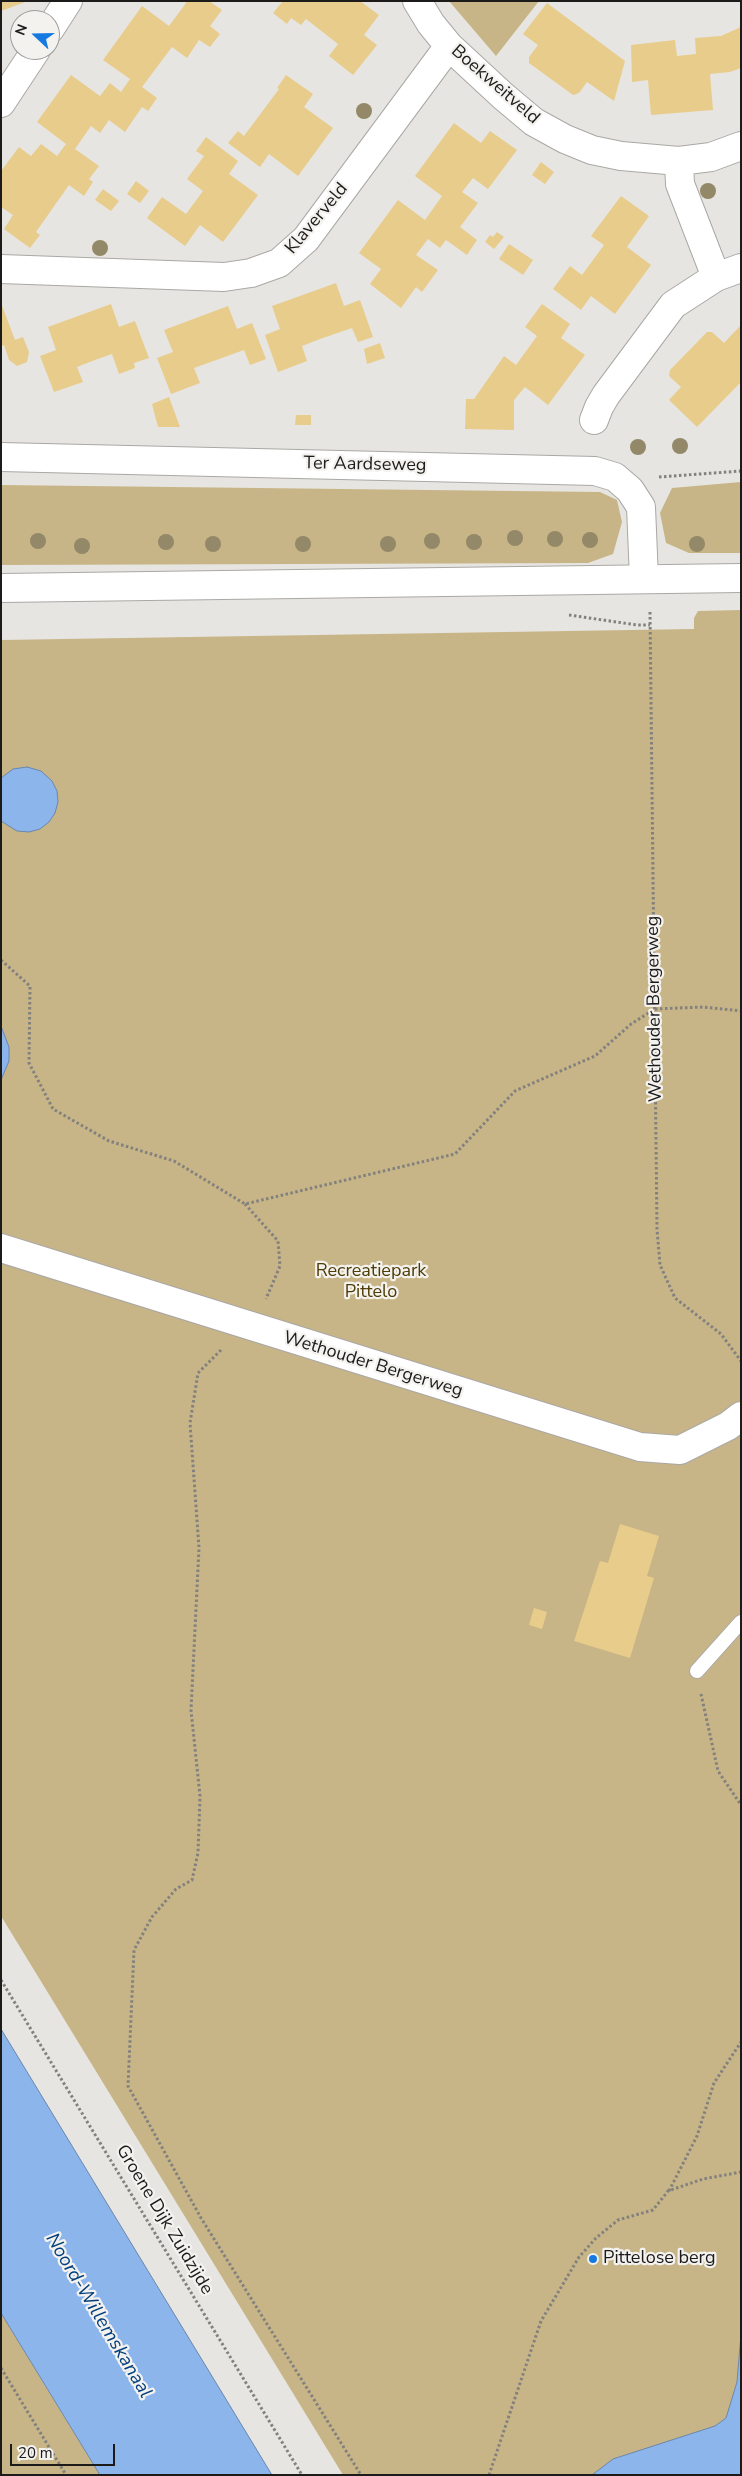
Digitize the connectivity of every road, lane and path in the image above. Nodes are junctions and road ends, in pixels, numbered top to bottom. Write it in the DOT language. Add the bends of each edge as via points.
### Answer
graph roads {
  1 [pos="68,1"];
  2 [pos="417,1"];
  3 [pos="60,13"];
  4 [pos="449,46"];
  5 [pos="29,60"];
  6 [pos="1,103"];
  7 [pos="741,146"];
  8 [pos="679,161"];
  9 [pos="1,269"];
  10 [pos="729,273"];
  11 [pos="594,420"];
  12 [pos="1,457"];
  13 [pos="741,471"];
  14 [pos="630,490"];
  15 [pos="741,578"];
  16 [pos="644,579"];
  17 [pos="1,588"];
  18 [pos="650,625"];
  19 [pos="1,960"];
  20 [pos="655,1009"];
  21 [pos="741,1011"];
  22 [pos="245,1204"];
  23 [pos="1,1248"];
  24 [pos="247,1326"];
  25 [pos="741,1362"];
  26 [pos="741,1416"];
  27 [pos="741,1622"];
  28 [pos="697,1671"];
  29 [pos="741,1805"];
  30 [pos="1,1980"];
  31 [pos="741,2042"];
  32 [pos="741,2172"];
  33 [pos="668,2191"];
  34 [pos="1,2368"];
  35 [pos="66,2475"];
  36 [pos="302,2475"];
  37 [pos="361,2475"];
  38 [pos="489,2475"];
  1 -- 3 [label="street"];
  2 -- 4 [label="street, Boekweitveld"];
  4 -- 8 [label="street, Boekweitveld" via="534,122 564,139 592,150 621,156"];
  4 -- 9 [label="street, Klaverveld" via="306,239 279,263 251,273 224,277"];
  5 -- 6 [label="street"];
  7 -- 8 [label="street, Boekweitveld" via="712,157"];
  8 -- 10 [label="street" via="680,184"];
  10 -- 11 [label="street" via="674,306 606,395"];
  12 -- 14 [label="street, Ter Aardseweg" via="595,471 615,477"];
  13 -- 14 [label="path" via="663,476"];
  14 -- 16 [label="street, Ter Aardseweg" via="641,507"];
  15 -- 16 [label="street"];
  16 -- 17 [label="street"];
  18 -- 20 [label="path, Wethouder Bergerweg"];
  19 -- 22 [label="path" via="30,986 29,1063 53,1109 109,1141 174,1162"];
  20 -- 21 [label="path" via="703,1007"];
  20 -- 22 [label="path" via="631,1024 595,1056 515,1091 455,1154"];
  20 -- 25 [label="path, Wethouder Bergerweg" via="660,1265 675,1298 721,1334"];
  22 -- 24 [label="path" via="278,1241 280,1266 267,1298"];
  23 -- 24 [label="street, Wethouder Bergerweg"];
  24 -- 26 [label="street, Wethouder Bergerweg" via="640,1446 680,1450"];
  24 -- 37 [label="path" via="198,1373 191,1415 199,1548 191,1710 200,1796 198,1853 192,1880 176,1889 152,1917 134,1950 128,2086 201,2218"];
  27 -- 28 [label="lane"];
  28 -- 29 [label="path" via="718,1771"];
  30 -- 36 [label="path, Groene Dijk Zuidzijde"];
  31 -- 33 [label="path" via="714,2083 697,2136"];
  32 -- 33 [label="path" via="703,2178"];
  33 -- 38 [label="path" via="653,2210 618,2220 579,2257 541,2321"];
  34 -- 35 [label="path"];
}
